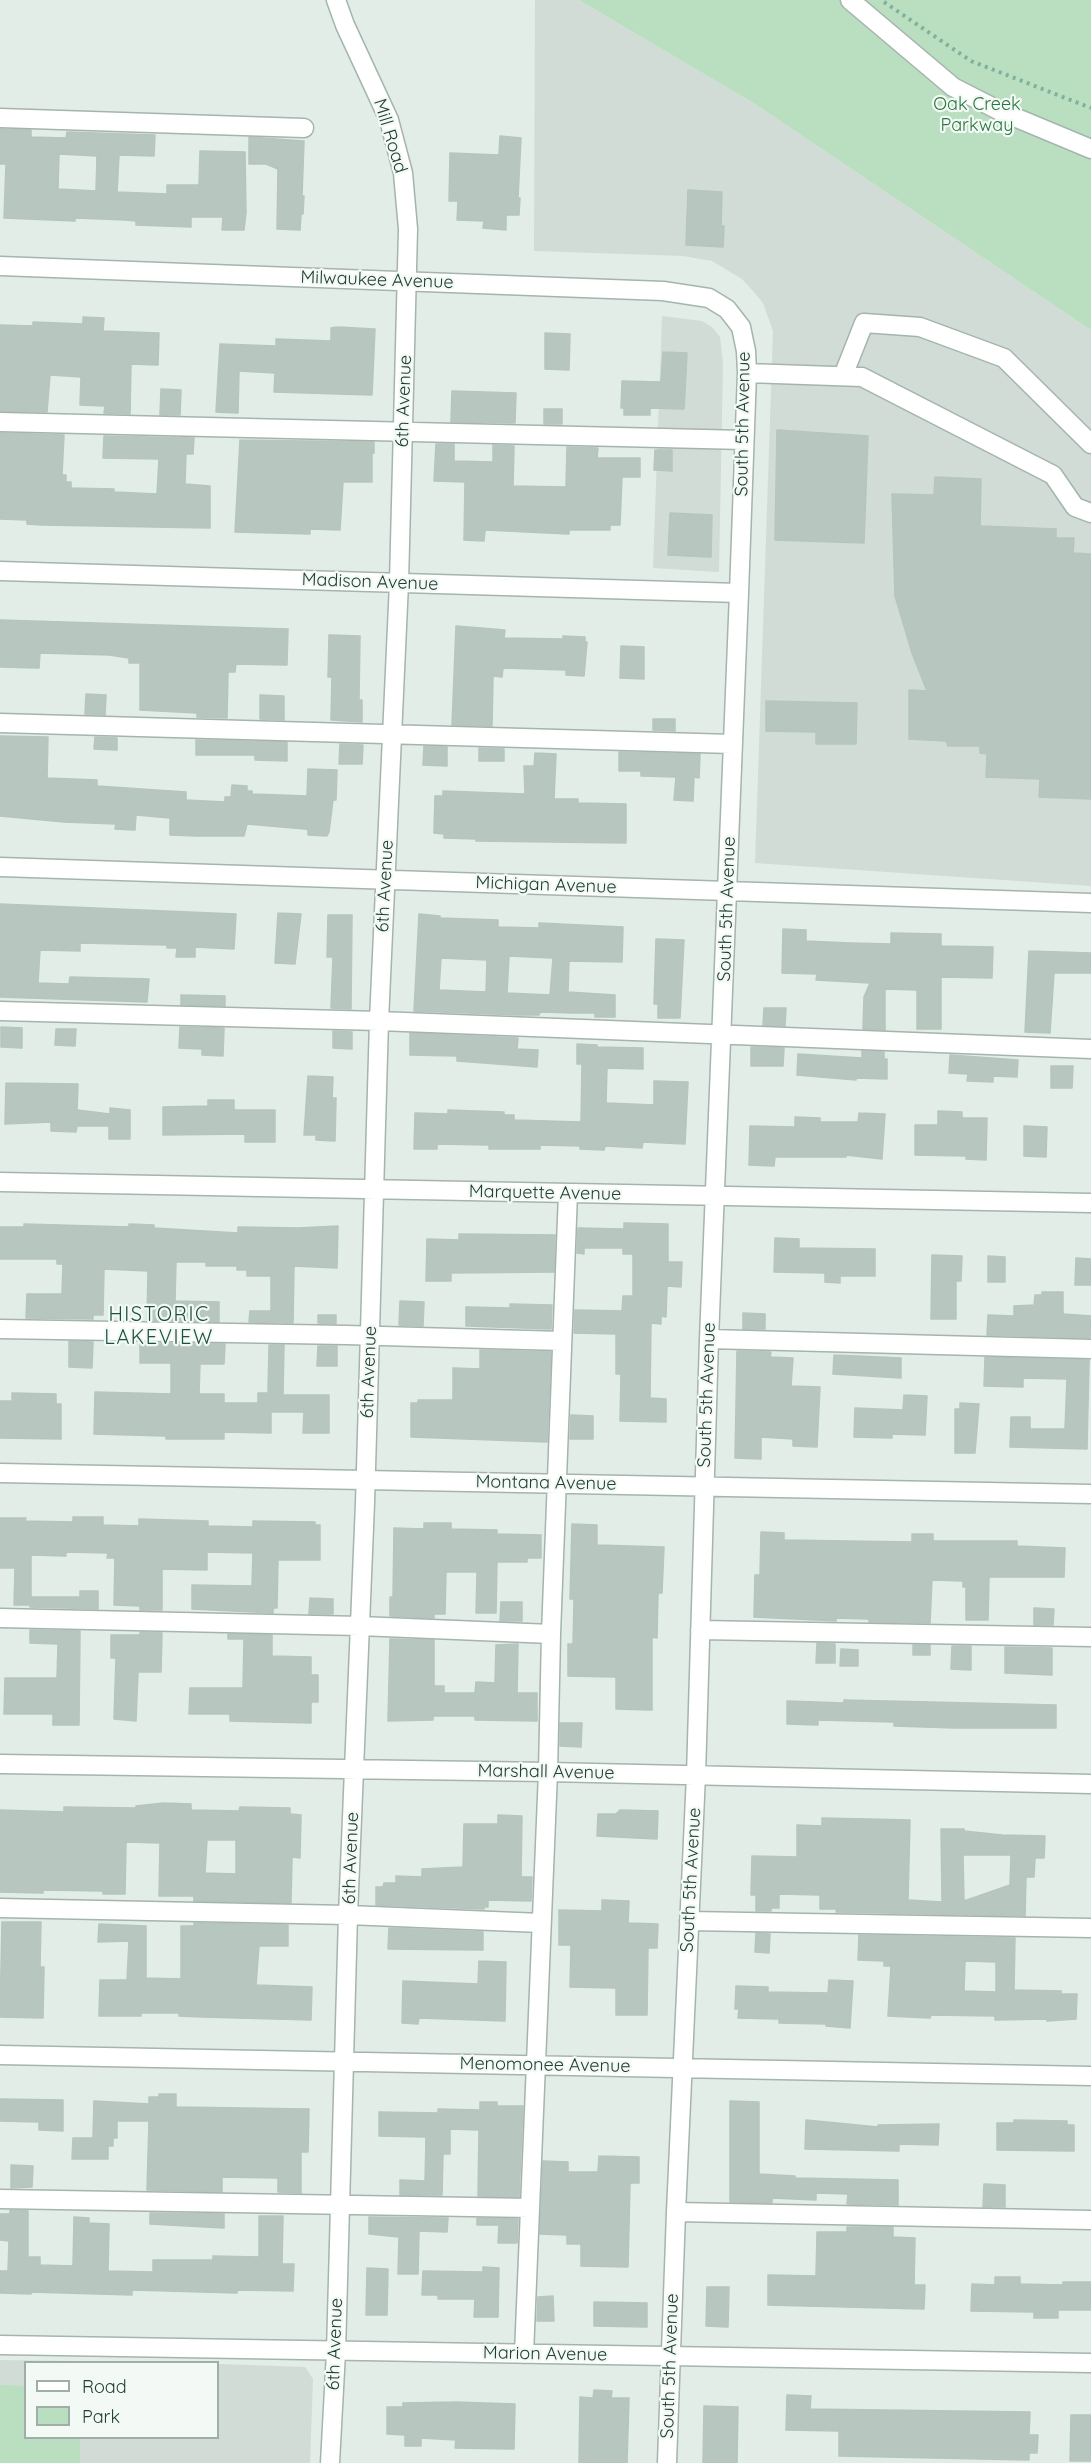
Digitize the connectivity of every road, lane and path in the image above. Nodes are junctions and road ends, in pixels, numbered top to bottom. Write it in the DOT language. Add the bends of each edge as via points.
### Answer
graph roads {
  1 [pos="336,0"];
  2 [pos="850,0"];
  3 [pos="882,0"];
  4 [pos="1091,108"];
  5 [pos="0,118"];
  6 [pos="304,128"];
  7 [pos="1091,149"];
  8 [pos="0,266"];
  9 [pos="407,281"];
  10 [pos="741,327"];
  11 [pos="747,373"];
  12 [pos="843,376"];
  13 [pos="0,422"];
  14 [pos="403,432"];
  15 [pos="744,440"];
  16 [pos="1091,444"];
  17 [pos="1091,513"];
  18 [pos="0,571"];
  19 [pos="399,583"];
  20 [pos="739,593"];
  21 [pos="0,723"];
  22 [pos="393,733"];
  23 [pos="732,744"];
  24 [pos="0,867"];
  25 [pos="386,879"];
  26 [pos="727,890"];
  27 [pos="1091,903"];
  28 [pos="0,1011"];
  29 [pos="379,1021"];
  30 [pos="722,1036"];
  31 [pos="1091,1049"];
  32 [pos="0,1182"];
  33 [pos="375,1190"];
  34 [pos="568,1193"];
  35 [pos="714,1197"];
  36 [pos="1091,1203"];
  37 [pos="0,1329"];
  38 [pos="370,1335"];
  39 [pos="709,1339"];
  40 [pos="562,1341"];
  41 [pos="1091,1349"];
  42 [pos="0,1473"];
  43 [pos="366,1480"];
  44 [pos="558,1483"];
  45 [pos="704,1488"];
  46 [pos="1091,1494"];
  47 [pos="0,1618"];
  48 [pos="360,1626"];
  49 [pos="700,1630"];
  50 [pos="551,1634"];
  51 [pos="1091,1637"];
  52 [pos="0,1764"];
  53 [pos="354,1770"];
  54 [pos="548,1772"];
  55 [pos="696,1775"];
  56 [pos="1091,1784"];
  57 [pos="0,1908"];
  58 [pos="348,1915"];
  59 [pos="689,1921"];
  60 [pos="541,1923"];
  61 [pos="1091,1928"];
  62 [pos="0,2055"];
  63 [pos="344,2061"];
  64 [pos="537,2066"];
  65 [pos="684,2068"];
  66 [pos="1091,2076"];
  67 [pos="0,2199"];
  68 [pos="339,2205"];
  69 [pos="530,2208"];
  70 [pos="676,2212"];
  71 [pos="1091,2220"];
  72 [pos="0,2345"];
  73 [pos="336,2352"];
  74 [pos="524,2354"];
  75 [pos="670,2356"];
  76 [pos="1091,2363"];
  77 [pos="330,2463"];
  78 [pos="667,2463"];
  1 -- 9 [label="street, Mill Road" via="398,148 407,211"];
  2 -- 7 [label="street" via="953,87 992,108"];
  3 -- 4 [label="path" via="971,61"];
  5 -- 6 [label="street"];
  8 -- 9 [label="street, Milwaukee Avenue"];
  9 -- 10 [label="street, Milwaukee Avenue" via="686,293 709,298 727,309"];
  9 -- 14 [label="street, 6th Avenue"];
  10 -- 11 [label="street, South 5th Avenue"];
  11 -- 12 [label="street"];
  11 -- 15 [label="street, South 5th Avenue"];
  12 -- 16 [label="street" via="864,323 920,327 1004,358"];
  12 -- 17 [label="street" via="862,378 1053,475 1076,507"];
  13 -- 14 [label="street"];
  14 -- 15 [label="street"];
  14 -- 19 [label="street, 6th Avenue"];
  15 -- 20 [label="street, South 5th Avenue"];
  18 -- 19 [label="street, Madison Avenue"];
  19 -- 20 [label="street, Madison Avenue"];
  19 -- 22 [label="street, 6th Avenue"];
  20 -- 23 [label="street, South 5th Avenue"];
  21 -- 22 [label="street"];
  22 -- 23 [label="street"];
  22 -- 25 [label="street, 6th Avenue"];
  23 -- 26 [label="street, South 5th Avenue"];
  24 -- 25 [label="street, Michigan Avenue"];
  25 -- 26 [label="street, Michigan Avenue"];
  25 -- 29 [label="street, 6th Avenue"];
  26 -- 27 [label="street, Michigan Avenue"];
  26 -- 30 [label="street, South 5th Avenue"];
  28 -- 29 [label="street"];
  29 -- 30 [label="street"];
  29 -- 33 [label="street, 6th Avenue"];
  30 -- 31 [label="street"];
  30 -- 35 [label="street, South 5th Avenue"];
  32 -- 33 [label="street, Marquette Avenue"];
  33 -- 34 [label="street, Marquette Avenue"];
  33 -- 38 [label="street, 6th Avenue"];
  34 -- 35 [label="street, Marquette Avenue"];
  34 -- 40 [label="street"];
  35 -- 36 [label="street, Marquette Avenue"];
  35 -- 39 [label="street, South 5th Avenue"];
  37 -- 38 [label="street"];
  38 -- 40 [label="street"];
  38 -- 43 [label="street, 6th Avenue"];
  39 -- 41 [label="street"];
  39 -- 45 [label="street, South 5th Avenue"];
  40 -- 44 [label="street"];
  42 -- 43 [label="street, Montana Avenue"];
  43 -- 44 [label="street, Montana Avenue"];
  43 -- 48 [label="street, 6th Avenue"];
  44 -- 45 [label="street, Montana Avenue"];
  44 -- 50 [label="street"];
  45 -- 46 [label="street, Montana Avenue"];
  45 -- 49 [label="street, South 5th Avenue"];
  47 -- 48 [label="street"];
  48 -- 50 [label="street"];
  48 -- 53 [label="street, 6th Avenue"];
  49 -- 51 [label="street"];
  49 -- 55 [label="street, South 5th Avenue"];
  50 -- 54 [label="street"];
  52 -- 53 [label="street, Marshall Avenue"];
  53 -- 54 [label="street, Marshall Avenue"];
  53 -- 58 [label="street, 6th Avenue"];
  54 -- 55 [label="street, Marshall Avenue"];
  54 -- 60 [label="street"];
  55 -- 56 [label="street, Marshall Avenue"];
  55 -- 59 [label="street, South 5th Avenue"];
  57 -- 58 [label="street"];
  58 -- 60 [label="street"];
  58 -- 63 [label="street, 6th Avenue"];
  59 -- 61 [label="street"];
  59 -- 65 [label="street, South 5th Avenue"];
  60 -- 64 [label="street"];
  62 -- 63 [label="street, Menomonee Avenue"];
  63 -- 64 [label="street, Menomonee Avenue"];
  63 -- 68 [label="street, 6th Avenue"];
  64 -- 65 [label="street, Menomonee Avenue"];
  64 -- 69 [label="street"];
  65 -- 66 [label="street, Menomonee Avenue"];
  65 -- 70 [label="street, South 5th Avenue"];
  67 -- 68 [label="street"];
  68 -- 69 [label="street"];
  68 -- 73 [label="street, 6th Avenue"];
  69 -- 74 [label="street"];
  70 -- 71 [label="street"];
  70 -- 75 [label="street, South 5th Avenue"];
  72 -- 73 [label="street, Marion Avenue"];
  73 -- 74 [label="street, Marion Avenue"];
  73 -- 77 [label="street, 6th Avenue"];
  74 -- 75 [label="street, Marion Avenue"];
  75 -- 76 [label="street, Marion Avenue"];
  75 -- 78 [label="street, South 5th Avenue"];
}
